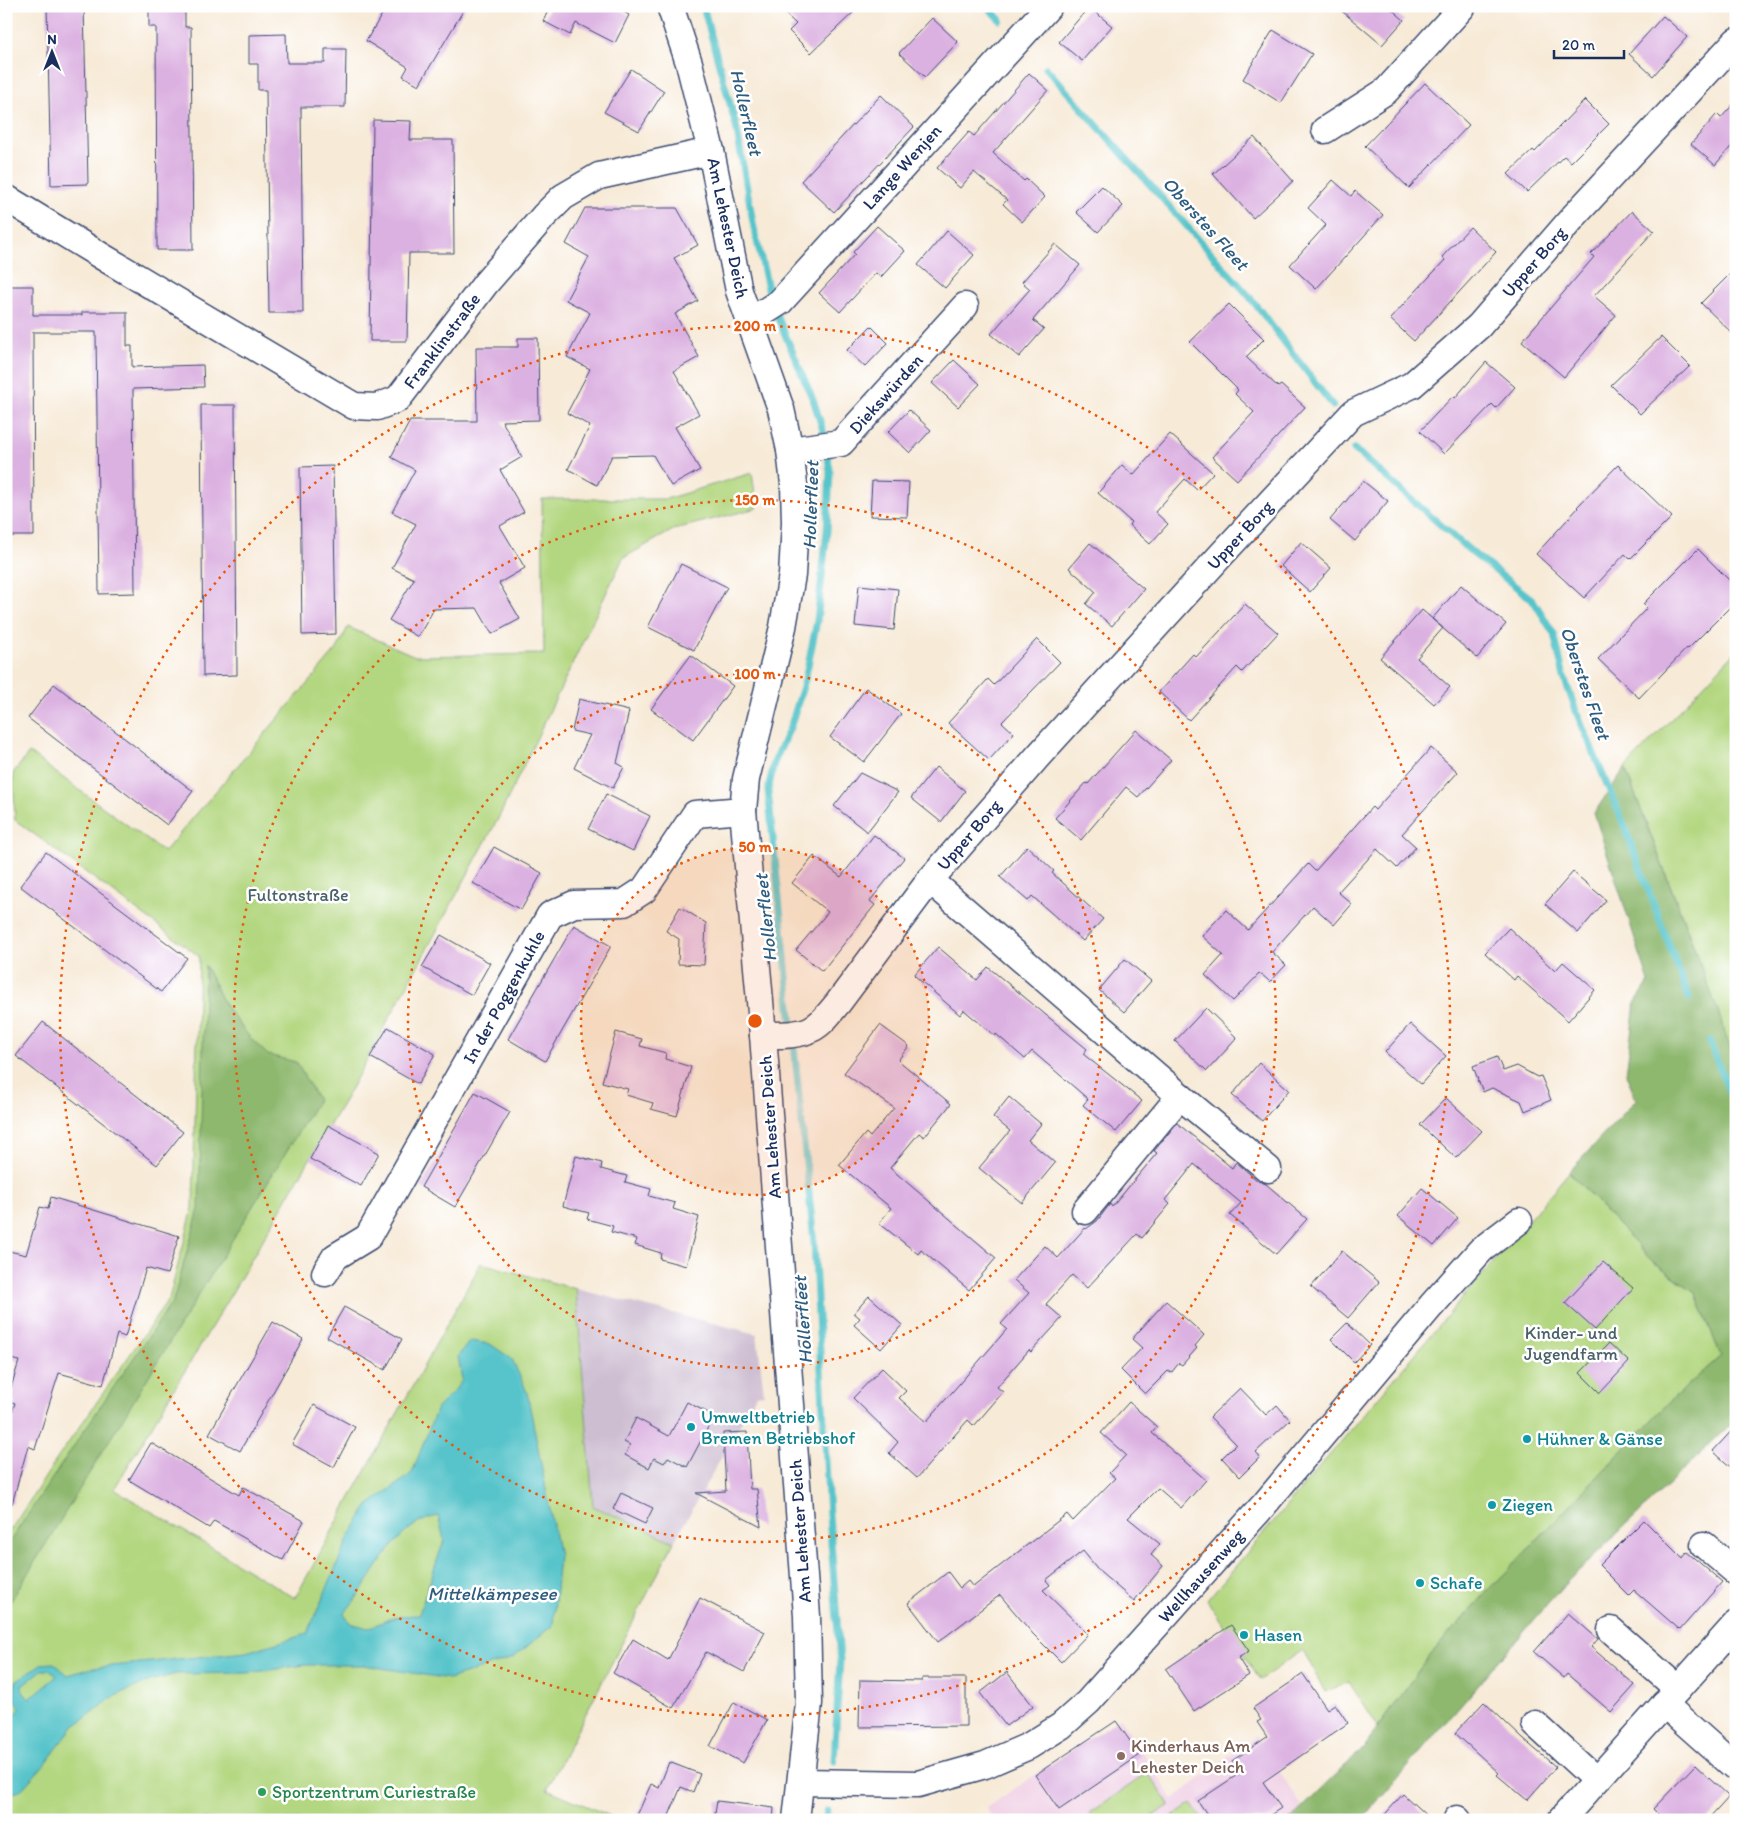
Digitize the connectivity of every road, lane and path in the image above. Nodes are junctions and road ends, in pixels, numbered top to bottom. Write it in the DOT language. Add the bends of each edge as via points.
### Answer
graph roads {
  1 [pos="670,6"];
  2 [pos="1049,6"];
  3 [pos="1463,6"];
  4 [pos="1736,41"];
  5 [pos="1325,130"];
  6 [pos="711,151"];
  7 [pos="6,198"];
  8 [pos="965,306"];
  9 [pos="765,311"];
  10 [pos="790,450"];
  11 [pos="743,810"];
  12 [pos="930,880"];
  13 [pos="783,1034"];
  14 [pos="1180,1096"];
  15 [pos="1268,1169"];
  16 [pos="1085,1211"];
  17 [pos="1519,1221"];
  18 [pos="325,1273"];
  19 [pos="1704,1545"];
  20 [pos="1736,1572"];
  21 [pos="1736,1624"];
  22 [pos="1610,1630"];
  23 [pos="1671,1697"];
  24 [pos="1535,1724"];
  25 [pos="1736,1768"];
  26 [pos="1596,1780"];
  27 [pos="801,1782"];
  28 [pos="796,1820"];
  29 [pos="1561,1820"];
  1 -- 6 [label="street, Am Lehester Deich" via="689,63"];
  2 -- 9 [label="street, Lange Wenjen"];
  3 -- 5 [label="street" via="1386,91"];
  4 -- 12 [label="street, Upper Borg" via="1574,214 1479,326 1412,385 1353,413 1039,755"];
  6 -- 7 [label="street, Franklinstraße" via="598,176 563,197 486,283 398,399 377,408 354,406"];
  6 -- 9 [label="street, Am Lehester Deich" via="739,291"];
  8 -- 10 [label="street, Diekswürden" via="841,443"];
  9 -- 10 [label="street, Am Lehester Deich"];
  10 -- 11 [label="street, Am Lehester Deich" via="795,523 792,575 783,627 746,779"];
  11 -- 13 [label="street, Am Lehester Deich"];
  11 -- 18 [label="street, In der Poggenkuhle" via="695,814 644,890 624,903 574,904 550,915 368,1237 335,1257"];
  12 -- 13 [label="street, Upper Borg" via="823,1021 813,1028"];
  12 -- 14 [label="street"];
  13 -- 27 [label="street, Am Lehester Deich" via="807,1616 809,1703"];
  14 -- 15 [label="street"];
  14 -- 16 [label="street"];
  17 -- 27 [label="street, Wellhausenweg" via="1481,1250 1264,1506 1088,1702 1061,1726 1029,1746 985,1765 918,1784"];
  19 -- 20 [label="street"];
  21 -- 23 [label="street"];
  22 -- 23 [label="street"];
  23 -- 25 [label="street"];
  23 -- 26 [label="street"];
  24 -- 26 [label="street"];
  26 -- 29 [label="street"];
  27 -- 28 [label="street, Am Lehester Deich"];
}
